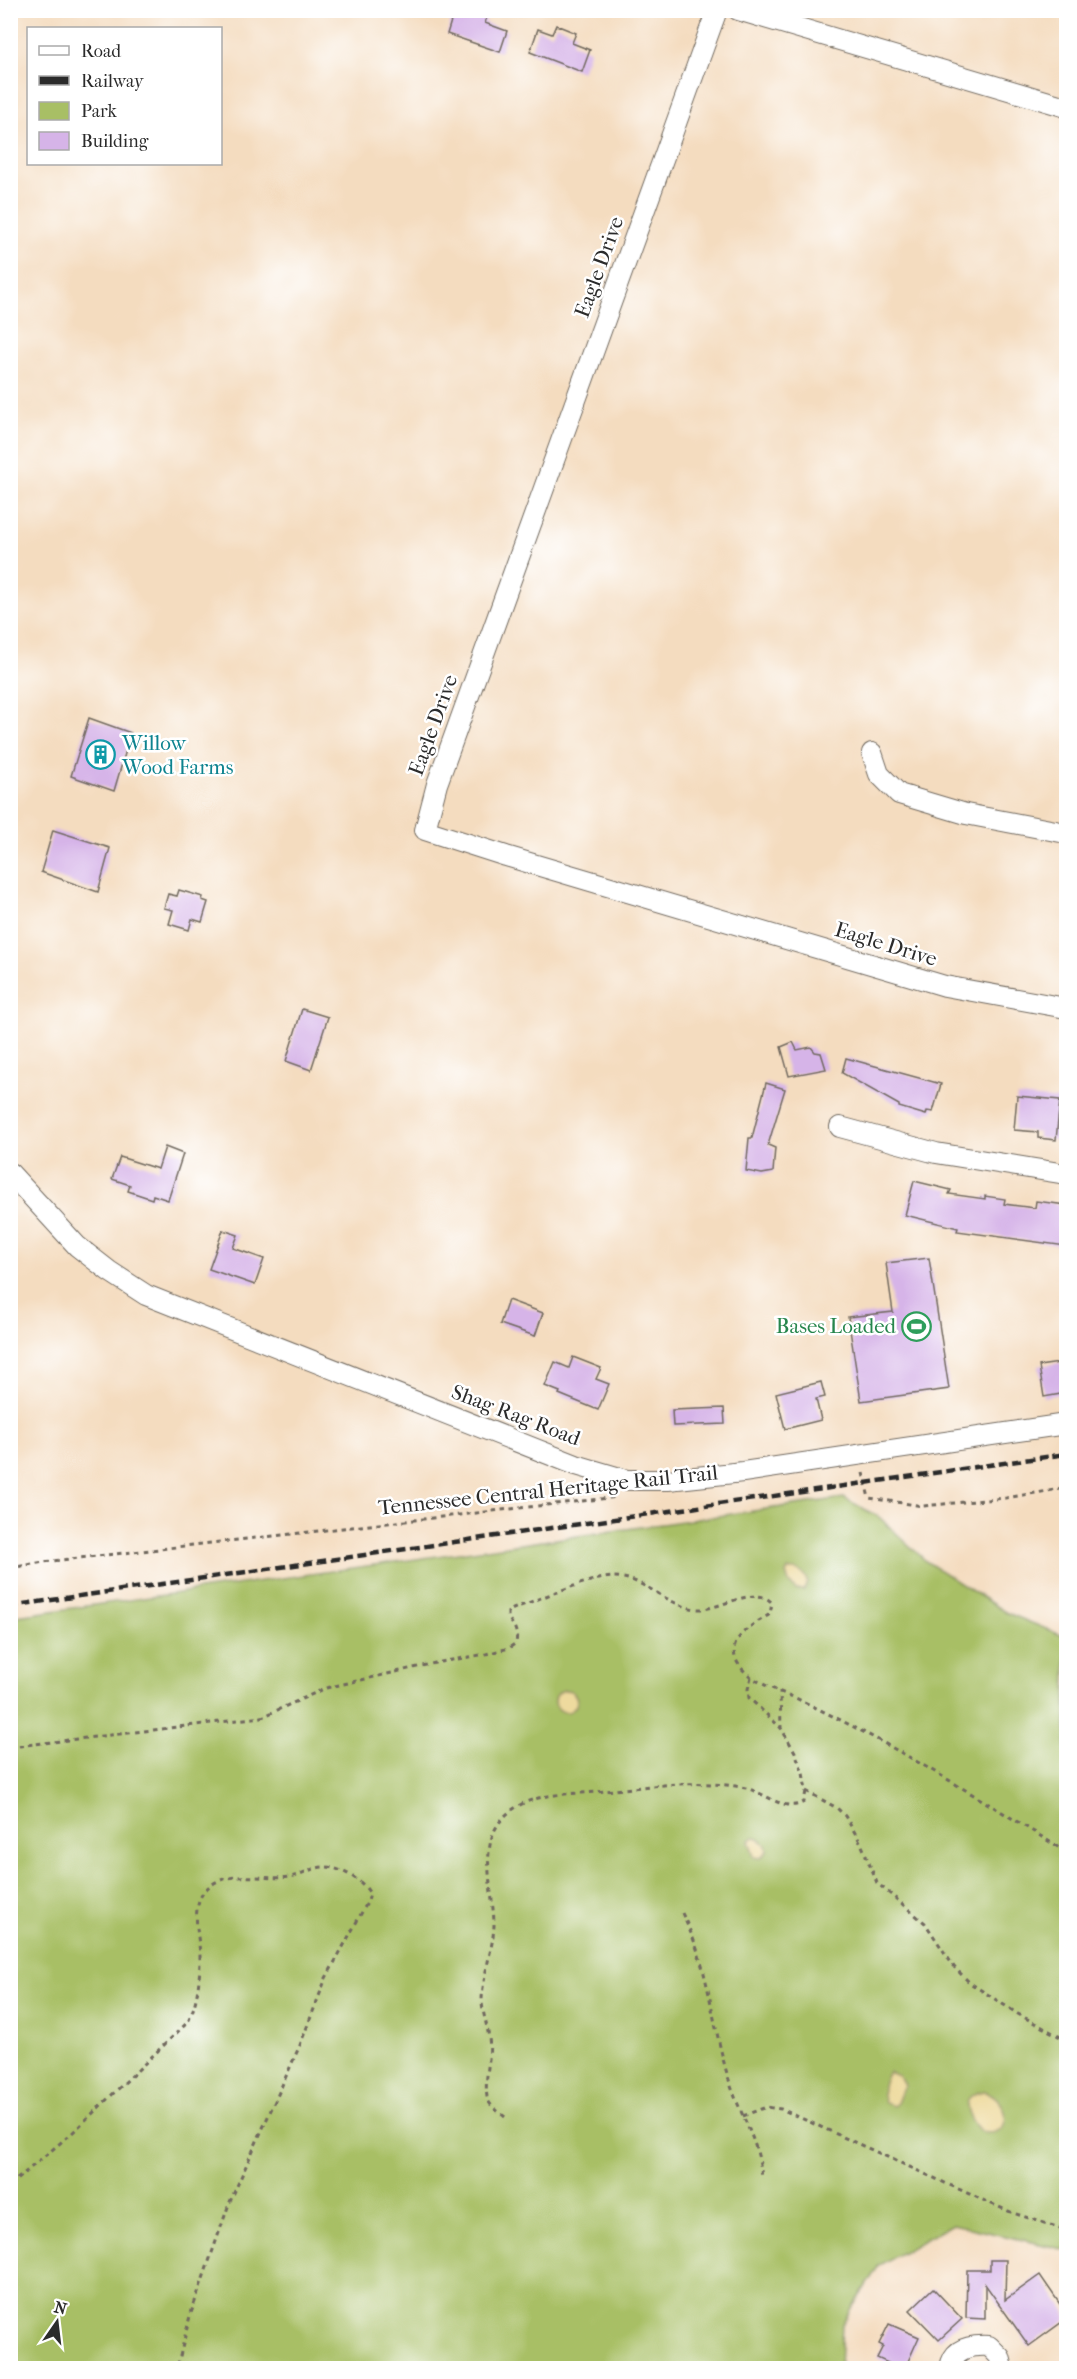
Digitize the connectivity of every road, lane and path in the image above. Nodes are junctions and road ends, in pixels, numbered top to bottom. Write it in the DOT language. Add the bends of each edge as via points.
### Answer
graph roads {
  1 [pos="717,10"];
  2 [pos="738,10"];
  3 [pos="1066,107"];
  4 [pos="872,753"];
  5 [pos="1066,833"];
  6 [pos="1066,1008"];
  7 [pos="840,1126"];
  8 [pos="10,1173"];
  9 [pos="1066,1174"];
  10 [pos="1066,1424"];
  11 [pos="862,1470"];
  12 [pos="1066,1488"];
  13 [pos="626,1496"];
  14 [pos="10,1568"];
  15 [pos="751,1677"];
  16 [pos="780,1691"];
  17 [pos="782,1728"];
  18 [pos="10,1747"];
  19 [pos="806,1791"];
  20 [pos="1066,1852"];
  21 [pos="682,1913"];
  22 [pos="1066,2040"];
  23 [pos="743,2116"];
  24 [pos="505,2117"];
  25 [pos="762,2179"];
  26 [pos="10,2185"];
  27 [pos="1066,2230"];
  28 [pos="177,2368"];
  29 [pos="950,2368"];
  30 [pos="1003,2368"];
  1 -- 6 [label="street, Eagle Drive" via="437,784 425,830 945,986"];
  2 -- 3 [label="street"];
  4 -- 5 [label="street" via="879,774 899,794 966,813"];
  7 -- 9 [label="street" via="936,1153"];
  8 -- 10 [label="street, Shag Rag Road" via="77,1246 146,1295 576,1465 627,1480 743,1472"];
  11 -- 12 [label="path" via="869,1498 923,1506"];
  13 -- 14 [label="path, Tennessee Central Heritage Rail Trail"];
  15 -- 16 [label="path"];
  15 -- 17 [label="path" via="749,1698"];
  15 -- 18 [label="path" via="735,1657 735,1648 744,1631 770,1614 772,1603 767,1597 749,1596 715,1607 685,1608 645,1587 615,1577 508,1612 518,1635 516,1643 498,1652 326,1688 262,1718"];
  16 -- 17 [label="path"];
  16 -- 20 [label="path" via="938,1772"];
  17 -- 19 [label="path" via="799,1762"];
  19 -- 22 [label="path" via="845,1816 877,1883 925,1923 954,1967 970,1983"];
  19 -- 24 [label="path" via="804,1802 789,1807 743,1787 668,1785 547,1797 524,1803 502,1817 489,1845 494,1924 482,2001 489,2037 487,2099"];
  21 -- 23 [label="path" via="696,1945 728,2077"];
  23 -- 25 [label="path" via="756,2143"];
  23 -- 27 [label="path" via="766,2107 781,2109 1013,2213"];
  26 -- 28 [label="path" via="71,2134 188,2022 196,2004 199,1981 197,1906 212,1884 230,1877 273,1879 324,1867 337,1869 366,1886 368,1901 326,1978 230,2204 190,2316"];
  29 -- 30 [label="street" via="959,2352 972,2345 989,2346 1000,2357"];
}
